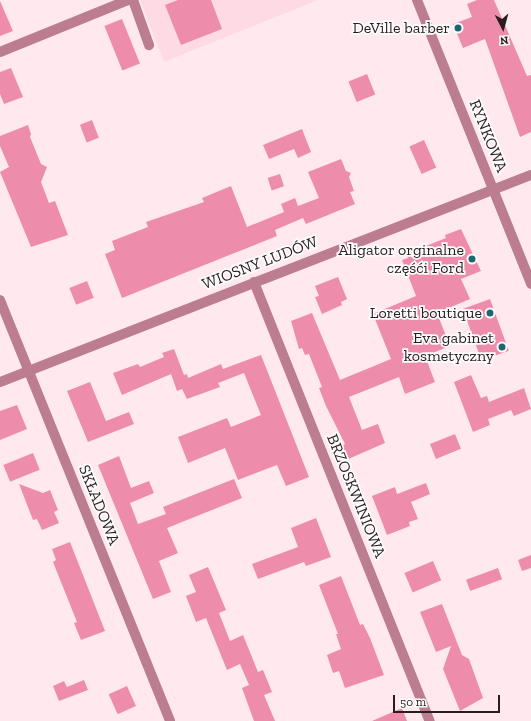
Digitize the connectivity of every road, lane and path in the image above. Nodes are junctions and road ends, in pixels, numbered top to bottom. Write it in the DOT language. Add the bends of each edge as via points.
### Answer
graph roads {
  1 [pos="128,0"];
  2 [pos="133,0"];
  3 [pos="417,0"];
  4 [pos="149,45"];
  5 [pos="0,52"];
  6 [pos="531,175"];
  7 [pos="494,190"];
  8 [pos="254,282"];
  9 [pos="531,284"];
  10 [pos="0,300"];
  11 [pos="29,371"];
  12 [pos="0,382"];
  13 [pos="170,721"];
  14 [pos="430,721"];
  1 -- 5 [label="street"];
  2 -- 4 [label="street"];
  3 -- 7 [label="street, RYNKOWA"];
  6 -- 7 [label="street, WIOSNY LUDÓW"];
  7 -- 8 [label="street, WIOSNY LUDÓW" via="471,196"];
  7 -- 9 [label="street, RYNKOWA"];
  8 -- 11 [label="street, WIOSNY LUDÓW"];
  8 -- 14 [label="street, BRZOSKWINIOWA"];
  10 -- 11 [label="street, SKŁADOWA"];
  11 -- 12 [label="street, WIOSNY LUDÓW"];
  11 -- 13 [label="street, SKŁADOWA"];
}
